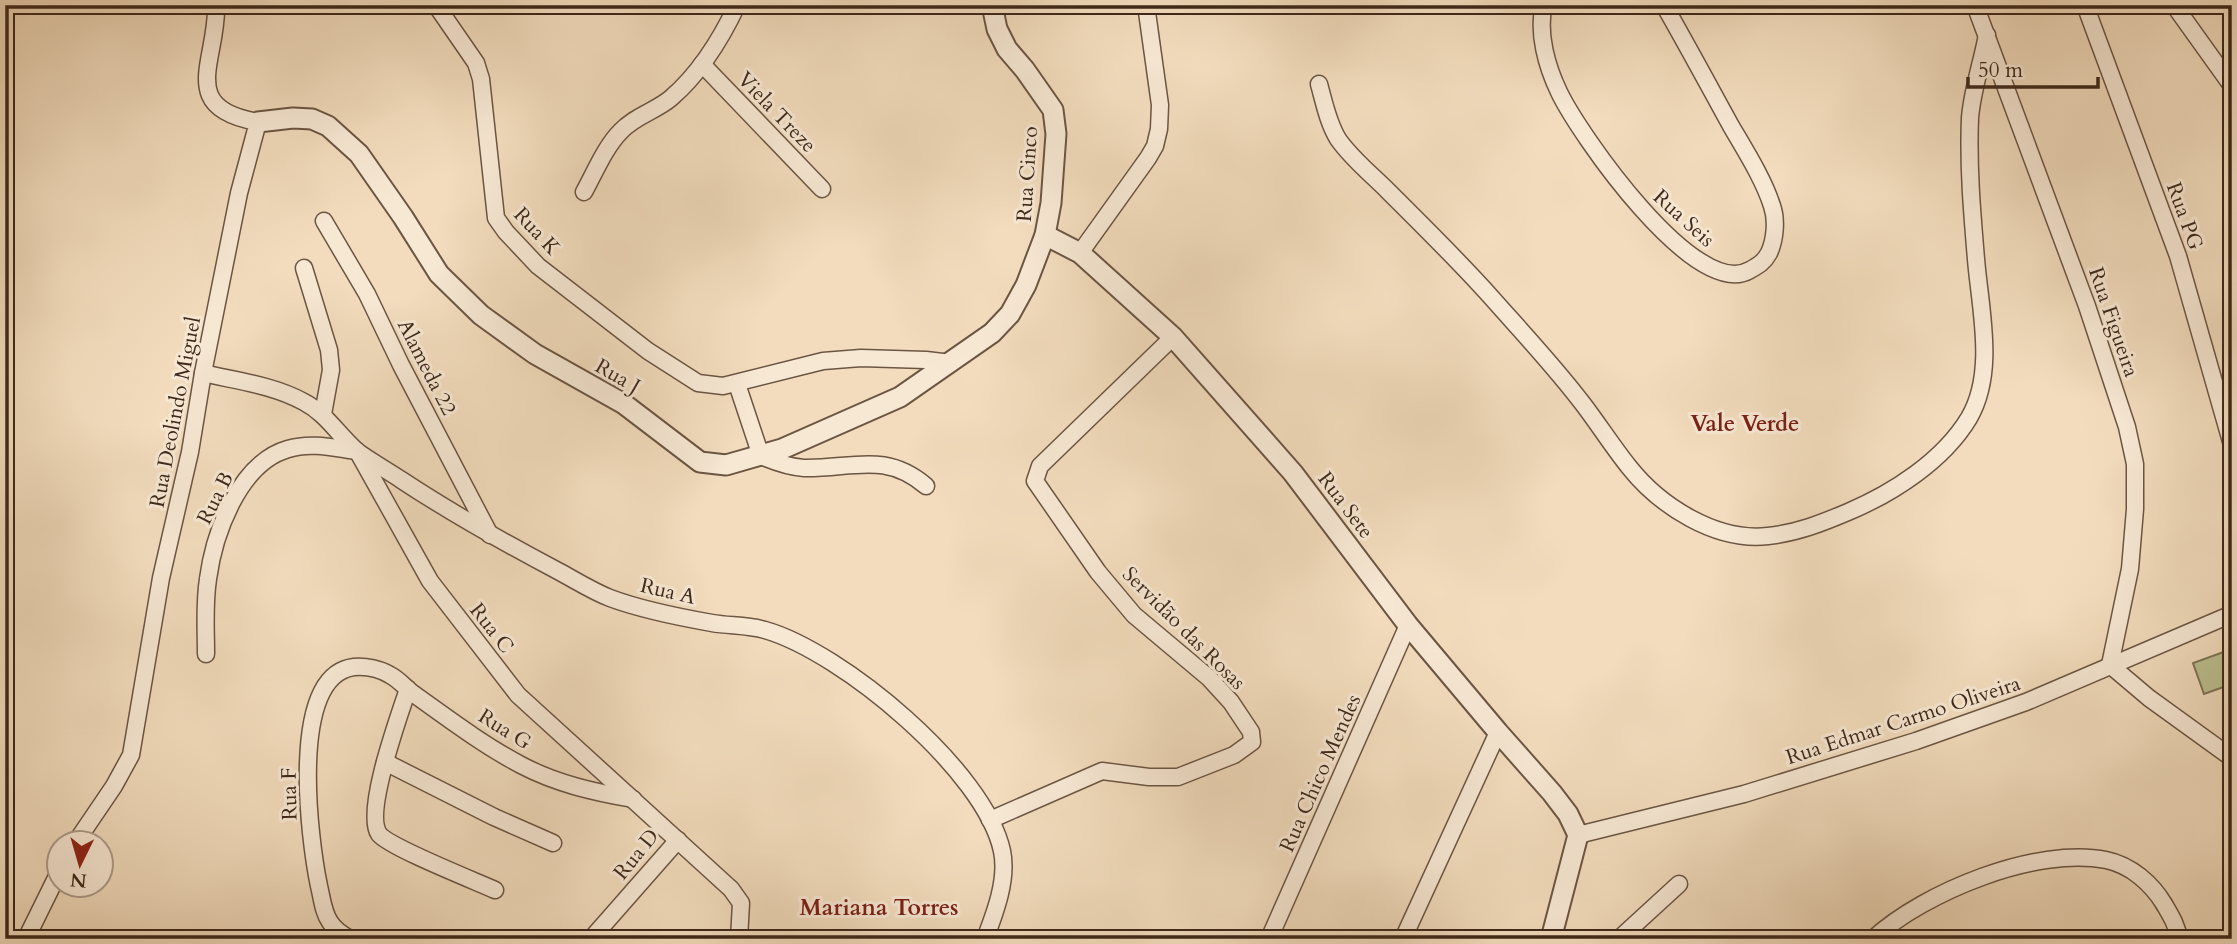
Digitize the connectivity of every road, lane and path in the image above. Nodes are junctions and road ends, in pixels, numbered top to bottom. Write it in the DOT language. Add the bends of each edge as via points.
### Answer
graph roads {
  1 [pos="216,5"];
  2 [pos="436,5"];
  3 [pos="737,5"];
  4 [pos="992,5"];
  5 [pos="1146,5"];
  6 [pos="1544,5"];
  7 [pos="1664,5"];
  8 [pos="1975,5"];
  9 [pos="2085,5"];
  10 [pos="2174,5"];
  11 [pos="1987,36"];
  12 [pos="702,64"];
  13 [pos="1319,84"];
  14 [pos="2232,86"];
  15 [pos="258,122"];
  16 [pos="822,189"];
  17 [pos="584,192"];
  18 [pos="324,220"];
  19 [pos="1045,235"];
  20 [pos="1080,253"];
  21 [pos="304,268"];
  22 [pos="1010,314"];
  23 [pos="1173,337"];
  24 [pos="951,363"];
  25 [pos="203,373"];
  26 [pos="737,384"];
  27 [pos="323,414"];
  28 [pos="2232,445"];
  29 [pos="357,451"];
  30 [pos="761,456"];
  31 [pos="926,486"];
  32 [pos="491,535"];
  33 [pos="2232,614"];
  34 [pos="1408,625"];
  35 [pos="206,654"];
  36 [pos="2110,665"];
  37 [pos="366,667"];
  38 [pos="408,690"];
  39 [pos="1498,733"];
  40 [pos="2232,758"];
  41 [pos="385,762"];
  42 [pos="634,799"];
  43 [pos="990,820"];
  44 [pos="86,828"];
  45 [pos="1577,835"];
  46 [pos="678,839"];
  47 [pos="553,844"];
  48 [pos="1679,884"];
  49 [pos="495,890"];
  50 [pos="46,898"];
  51 [pos="26,939"];
  52 [pos="350,939"];
  53 [pos="591,939"];
  54 [pos="739,939"];
  55 [pos="985,939"];
  56 [pos="1269,939"];
  57 [pos="1403,939"];
  58 [pos="1551,939"];
  59 [pos="1619,939"];
  60 [pos="1873,939"];
  61 [pos="2179,939"];
  1 -- 15 [label="street" via="208,95 221,109"];
  2 -- 26 [label="street, Rua K" via="476,63 481,79 496,218 506,232 538,266 686,377 708,386"];
  3 -- 12 [label="street"];
  4 -- 19 [label="street, Rua Cinco" via="1007,49 1053,110 1055,165"];
  5 -- 20 [label="street" via="1160,105 1157,137 1148,158"];
  6 -- 7 [label="street, Rua Seis" via="1543,45 1559,92 1608,169 1628,195 1706,266 1731,274 1746,273 1765,262 1772,247 1773,207"];
  8 -- 11 [label="street, Rua Figueira"];
  9 -- 28 [label="street, Rua PG" via="2178,256"];
  10 -- 14 [label="street"];
  11 -- 13 [label="street" via="1970,114 1971,196 1983,332 1976,403 1945,449 1872,502 1807,528 1767,536 1745,537 1712,527 1653,493 1530,340 1338,138"];
  11 -- 36 [label="street, Rua Figueira" via="2087,306 2121,406 2134,464 2130,569"];
  12 -- 16 [label="street, Viela Treze"];
  12 -- 17 [label="street" via="669,100 618,133"];
  15 -- 25 [label="street, Rua Deolindo Miguel"];
  15 -- 30 [label="street, Rua J" via="312,119 344,138 439,274 481,315 536,354 624,404 700,462 726,465"];
  18 -- 32 [label="street, Alameda 22"];
  19 -- 20 [label="street, Rua Sete"];
  19 -- 22 [label="street, Rua Cinco"];
  20 -- 23 [label="street, Rua Sete"];
  21 -- 27 [label="street" via="331,370"];
  22 -- 24 [label="street, Rua J"];
  23 -- 34 [label="street, Rua Sete" via="1293,474"];
  23 -- 43 [label="street, Servidão das Rosas" via="1040,466 1035,481 1098,572 1134,615 1231,702 1251,732 1252,742 1234,755 1178,777 1102,771"];
  24 -- 26 [label="street, Rua K" via="895,358 836,360"];
  24 -- 30 [label="street, Rua J" via="900,397"];
  25 -- 27 [label="street, Rua A" via="283,392"];
  25 -- 44 [label="street, Rua Deolindo Miguel" via="131,755"];
  26 -- 30 [label="street"];
  27 -- 29 [label="street, Rua A"];
  29 -- 32 [label="street, Rua A"];
  29 -- 35 [label="street, Rua B" via="310,445 286,449 248,477 218,533 207,580"];
  29 -- 42 [label="street, Rua C" via="430,581 473,639 518,695"];
  30 -- 31 [label="street" via="794,467 891,466 911,473"];
  32 -- 43 [label="street, Rua A" via="608,597 711,623 764,630 834,664 905,717 959,775"];
  33 -- 36 [label="street, Rua Edmar Carmo Oliveira"];
  34 -- 39 [label="street, Rua Sete"];
  34 -- 56 [label="street, Rua Chico Mendes"];
  36 -- 40 [label="street"];
  36 -- 45 [label="street, Rua Edmar Carmo Oliveira" via="2026,702 1916,741 1744,794"];
  37 -- 38 [label="street, Rua G" via="391,675"];
  37 -- 52 [label="street, Rua F" via="352,667 330,681 310,730 307,802 314,864 330,922"];
  38 -- 41 [label="street"];
  38 -- 42 [label="street, Rua G" via="522,766 584,791"];
  39 -- 45 [label="street, Rua Sete" via="1552,793"];
  39 -- 57 [label="street"];
  41 -- 47 [label="street"];
  41 -- 49 [label="street" via="376,804 376,825 383,838"];
  42 -- 46 [label="street, Rua D"];
  43 -- 55 [label="street, Rua A" via="1002,852 1003,870"];
  45 -- 58 [label="street"];
  46 -- 53 [label="street, Rua D"];
  46 -- 54 [label="street" via="741,903"];
  48 -- 59 [label="street"];
  50 -- 51 [label="street"];
  60 -- 61 [label="street" via="1925,902 1980,878 2032,861 2071,856 2109,860 2137,873 2155,889"];
}
